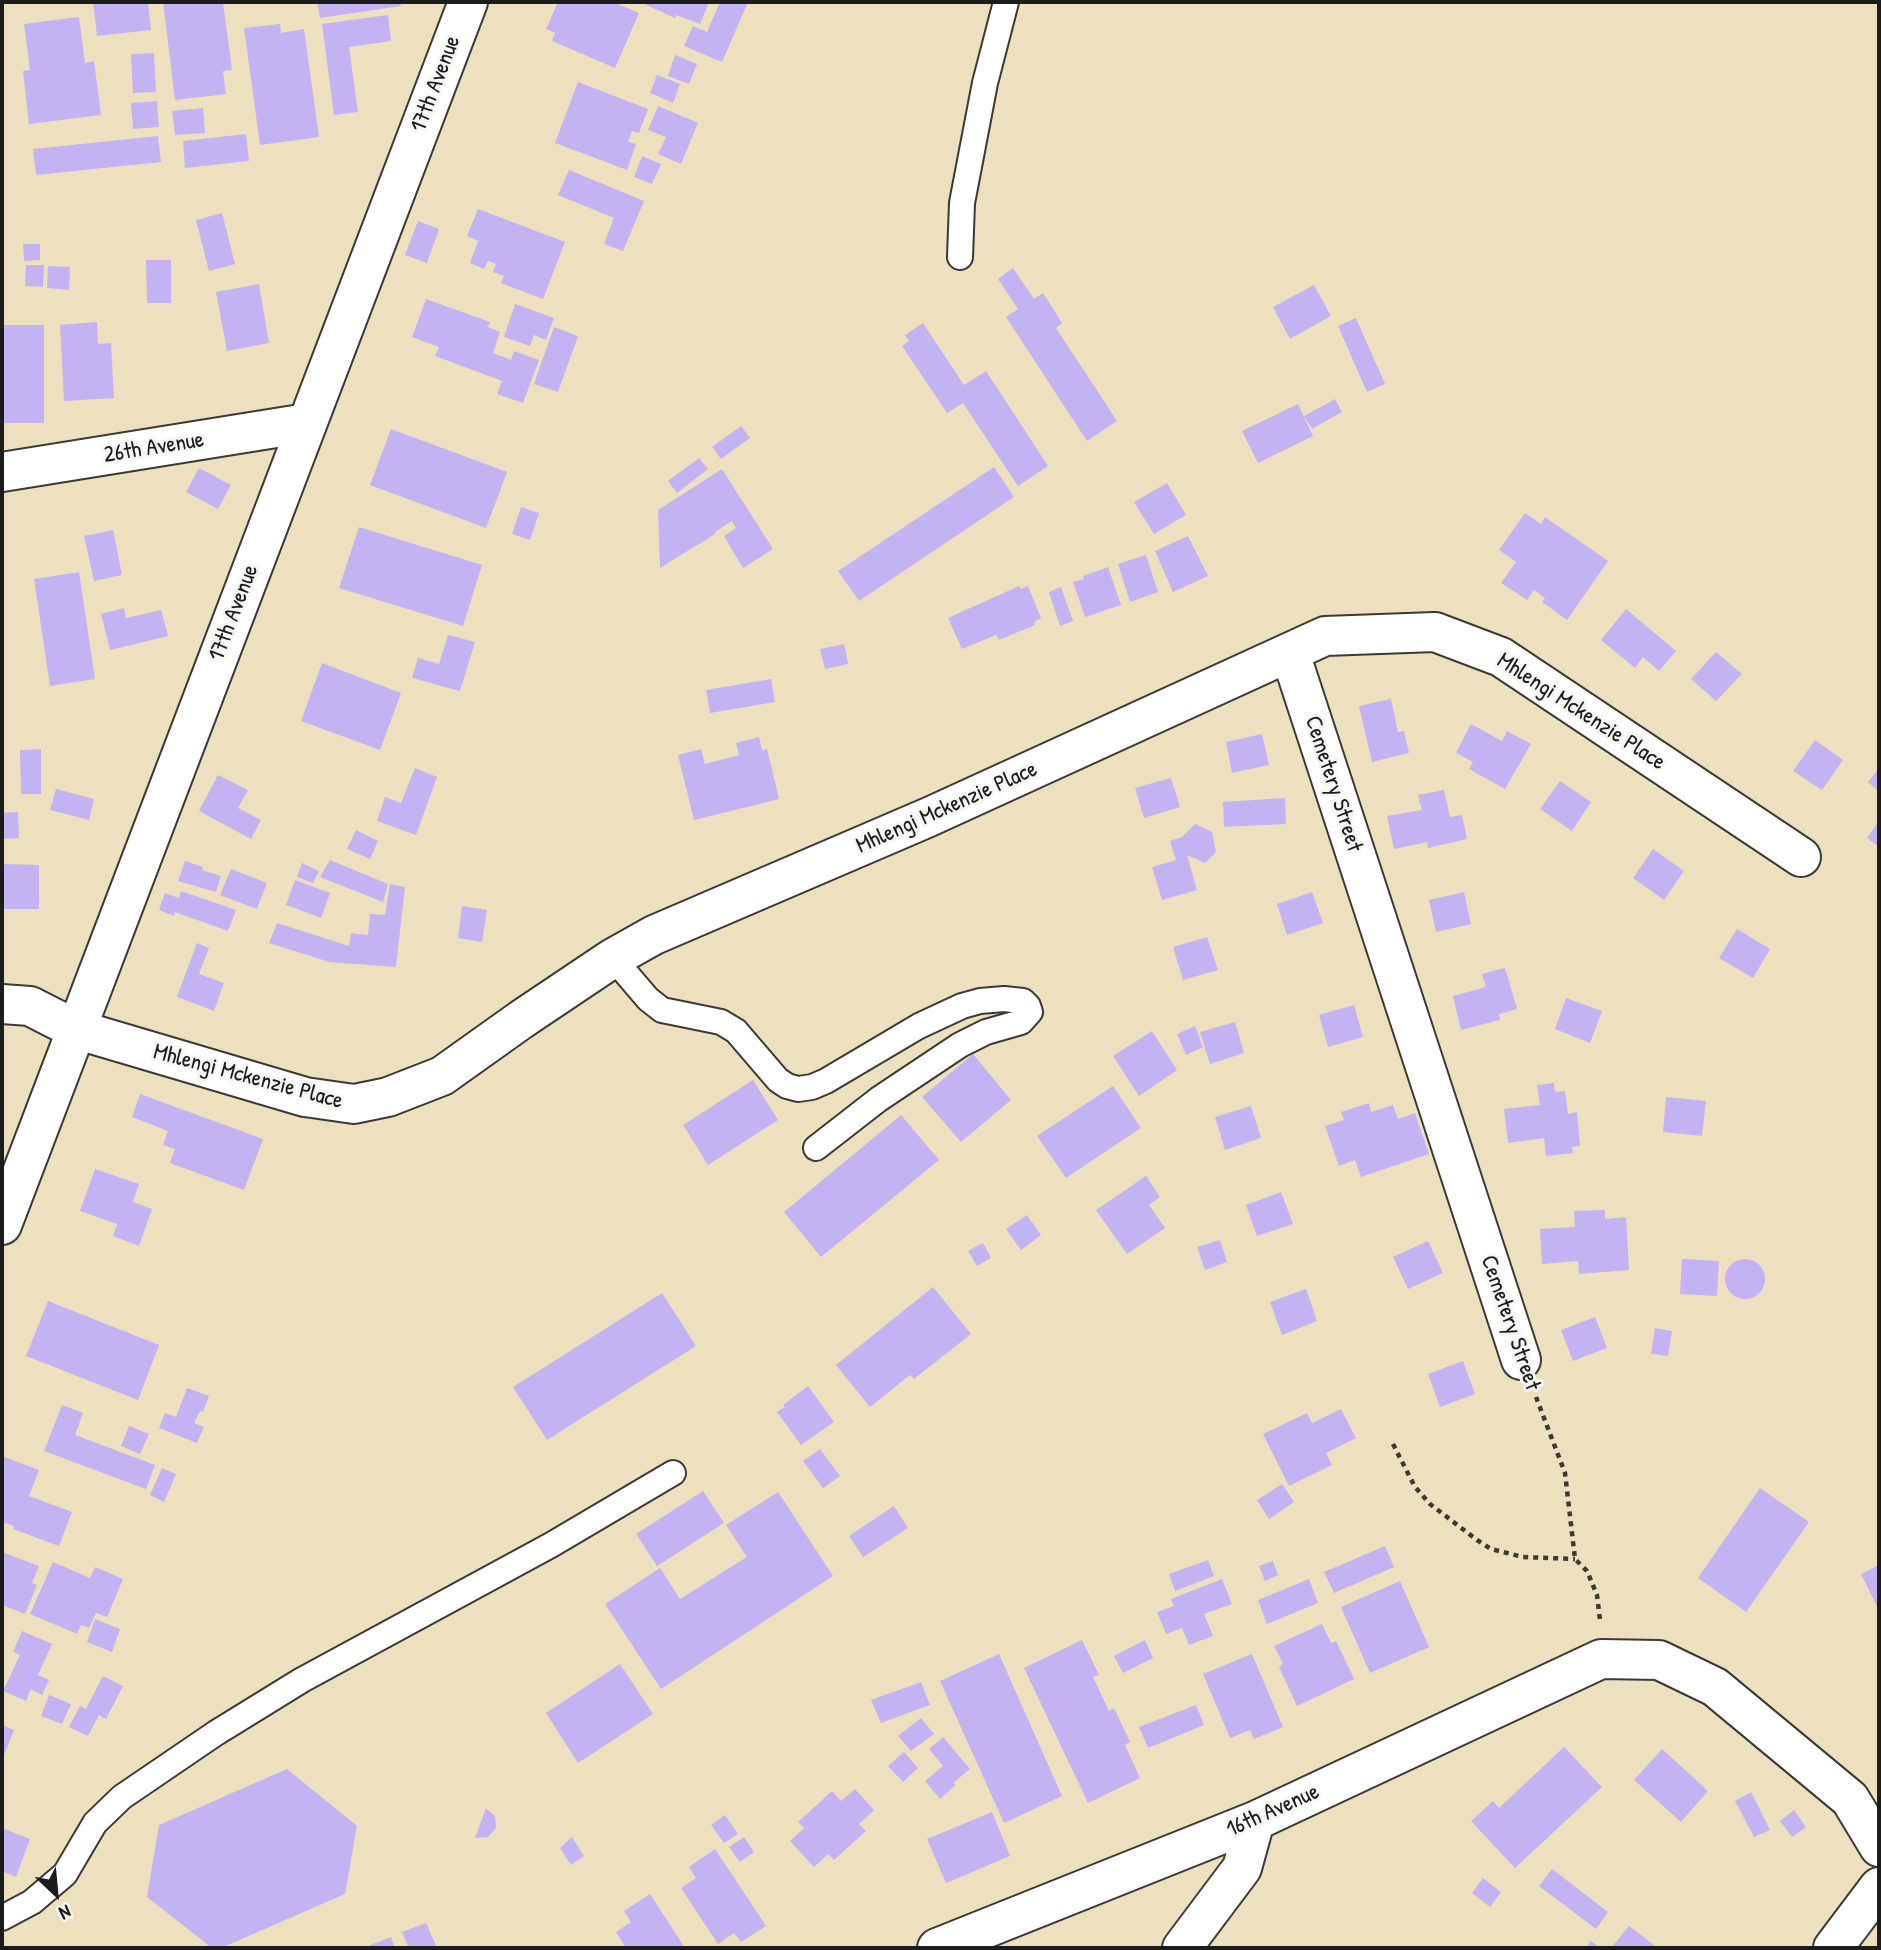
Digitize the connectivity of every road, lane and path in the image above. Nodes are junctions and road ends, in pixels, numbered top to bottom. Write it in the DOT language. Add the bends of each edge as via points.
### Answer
graph roads {
  1 [pos="468,2"];
  2 [pos="1006,2"];
  3 [pos="960,257"];
  4 [pos="307,423"];
  5 [pos="2,472"];
  6 [pos="1290,653"];
  7 [pos="1801,857"];
  8 [pos="613,958"];
  9 [pos="2,1004"];
  10 [pos="75,1029"];
  11 [pos="816,1148"];
  12 [pos="2,1225"];
  13 [pos="1521,1360"];
  14 [pos="1393,1444"];
  15 [pos="673,1473"];
  16 [pos="1575,1559"];
  17 [pos="1601,1659"];
  18 [pos="1255,1821"];
  19 [pos="1879,1847"];
  20 [pos="1879,1887"];
  21 [pos="2,1919"];
  22 [pos="937,1948"];
  23 [pos="1182,1948"];
  24 [pos="1833,1948"];
  1 -- 4 [label="street, 17th Avenue"];
  2 -- 3 [label="lane" via="962,203"];
  4 -- 5 [label="street, 26th Avenue"];
  4 -- 10 [label="street, 17th Avenue"];
  6 -- 7 [label="street, Mhlengi Mckenzie Place" via="1325,636 1435,632 1501,657"];
  6 -- 8 [label="street, Mhlengi Mckenzie Place" via="929,817 654,935"];
  6 -- 13 [label="street, Cemetery Street"];
  8 -- 10 [label="street, Mhlengi Mckenzie Place" via="442,1076 388,1097 354,1104 305,1097"];
  8 -- 11 [label="lane" via="662,1010 721,1022 736,1031 778,1080 798,1088 826,1081 962,1006 1004,999 1028,1006 1030,1012 1021,1023 966,1041"];
  9 -- 10 [label="street, Mhlengi Mckenzie Place" via="30,1006"];
  10 -- 12 [label="street, 17th Avenue"];
  13 -- 16 [label="path, Cemetery Street" via="1565,1473"];
  14 -- 16 [label="path" via="1415,1487 1476,1540 1523,1557"];
  15 -- 21 [label="lane" via="302,1680 216,1733 122,1797 95,1823 65,1874 32,1902"];
  16 -- 17 [label="path, Cemetery Street" via="1587,1570 1597,1595"];
  17 -- 18 [label="street, 16th Avenue"];
  17 -- 19 [label="street" via="1659,1660 1715,1687 1850,1800"];
  18 -- 22 [label="street, 16th Avenue"];
  18 -- 23 [label="street" via="1242,1868"];
  20 -- 24 [label="street"];
}
